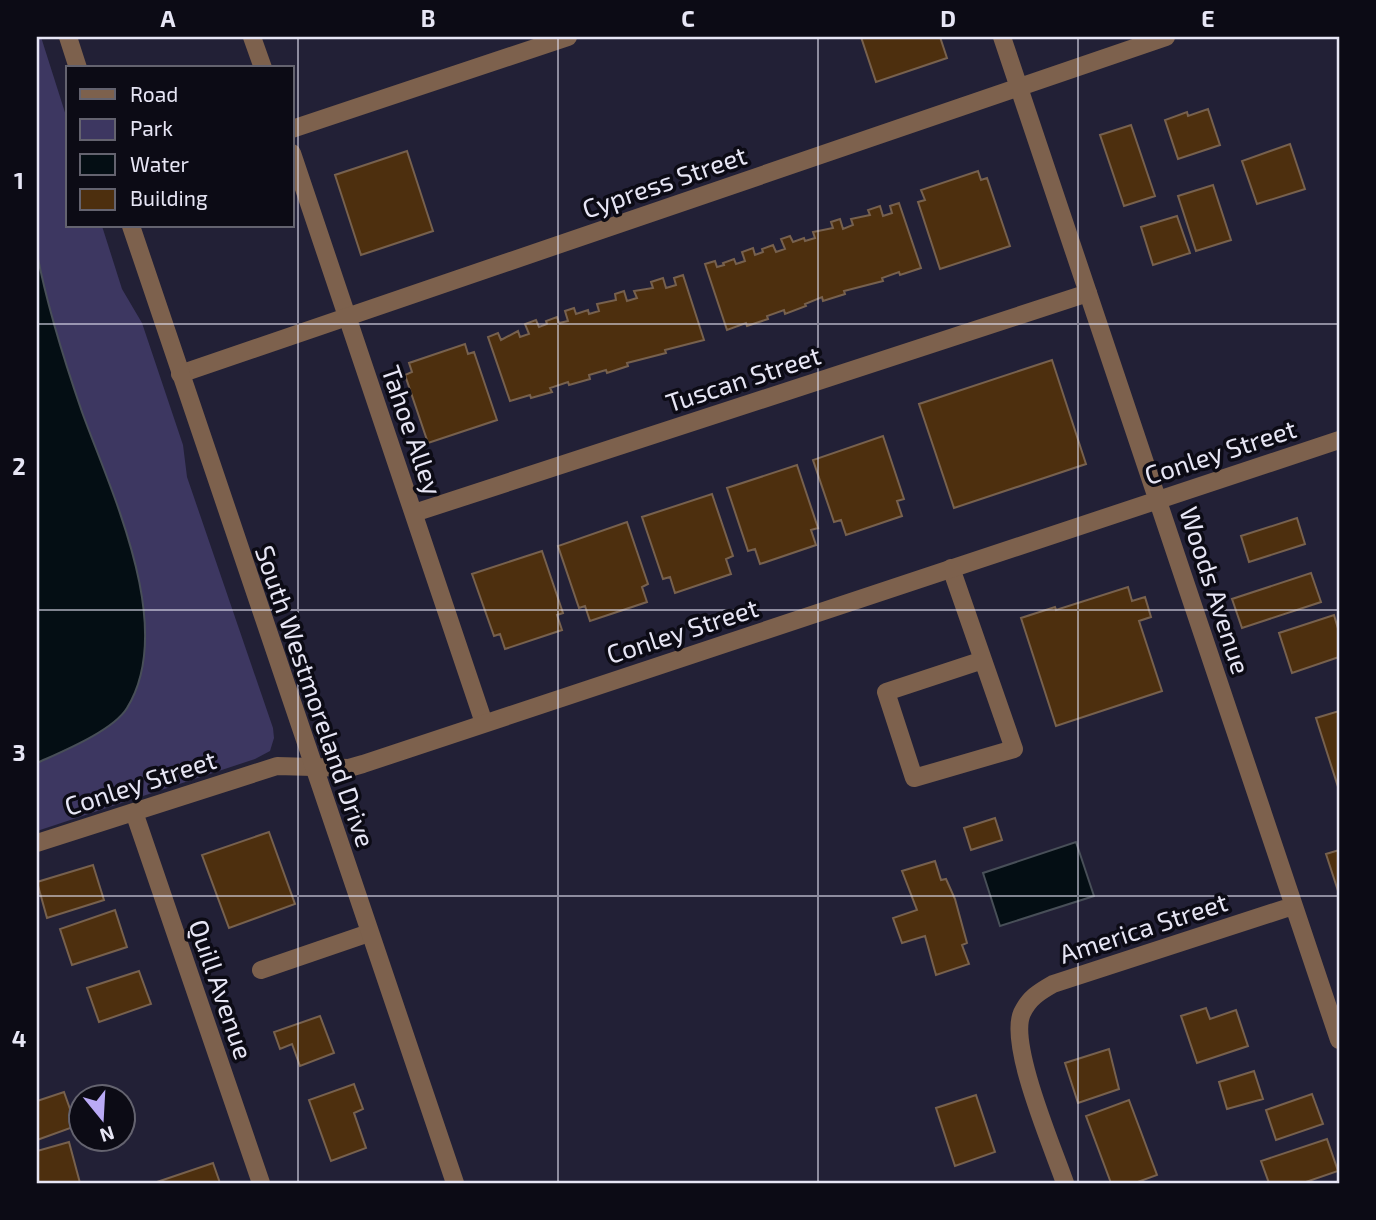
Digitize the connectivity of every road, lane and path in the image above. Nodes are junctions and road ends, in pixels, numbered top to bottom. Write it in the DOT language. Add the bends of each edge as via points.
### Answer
graph roads {
  1 [pos="68,37"];
  2 [pos="252,37"];
  3 [pos="568,37"];
  4 [pos="1002,37"];
  5 [pos="1166,37"];
  6 [pos="77,66"];
  7 [pos="262,66"];
  8 [pos="1019,88"];
  9 [pos="294,129"];
  10 [pos="294,159"];
  11 [pos="132,228"];
  12 [pos="1088,293"];
  13 [pos="347,317"];
  14 [pos="180,374"];
  15 [pos="1339,440"];
  16 [pos="1158,499"];
  17 [pos="414,513"];
  18 [pos="951,568"];
  19 [pos="983,660"];
  20 [pos="484,723"];
  21 [pos="312,766"];
  22 [pos="134,812"];
  23 [pos="37,844"];
  24 [pos="1293,906"];
  25 [pos="369,933"];
  26 [pos="261,970"];
  27 [pos="1339,1040"];
  28 [pos="261,1183"];
  29 [pos="455,1183"];
  30 [pos="1065,1183"];
  1 -- 6 [label="street"];
  2 -- 7 [label="street"];
  3 -- 9 [label="street"];
  4 -- 8 [label="street, Woods Avenue"];
  5 -- 8 [label="street, Cypress Street"];
  8 -- 12 [label="street, Woods Avenue"];
  8 -- 13 [label="street, Cypress Street"];
  10 -- 13 [label="street, Tahoe Alley"];
  11 -- 14 [label="street, South Westmoreland Drive"];
  12 -- 16 [label="street, Woods Avenue"];
  12 -- 17 [label="street, Tuscan Street"];
  13 -- 14 [label="street, Cypress Street"];
  13 -- 17 [label="street, Tahoe Alley"];
  14 -- 21 [label="street, South Westmoreland Drive"];
  15 -- 16 [label="street, Conley Street"];
  16 -- 18 [label="street, Conley Street"];
  16 -- 24 [label="street, Woods Avenue"];
  17 -- 20 [label="street, Tahoe Alley"];
  18 -- 19 [label="street"];
  18 -- 20 [label="street, Conley Street"];
  19 -- 19 [label="street" via="1014,749 914,778 886,692"];
  20 -- 21 [label="street, Conley Street" via="349,768"];
  21 -- 22 [label="street, Conley Street" via="277,766"];
  21 -- 25 [label="street, South Westmoreland Drive"];
  22 -- 23 [label="street, Conley Street"];
  22 -- 28 [label="street, Quill Avenue"];
  24 -- 27 [label="street, Woods Avenue"];
  24 -- 30 [label="street, America Street" via="1053,984 1034,995 1021,1014 1019,1038"];
  25 -- 26 [label="street"];
  25 -- 29 [label="street, South Westmoreland Drive"];
}
